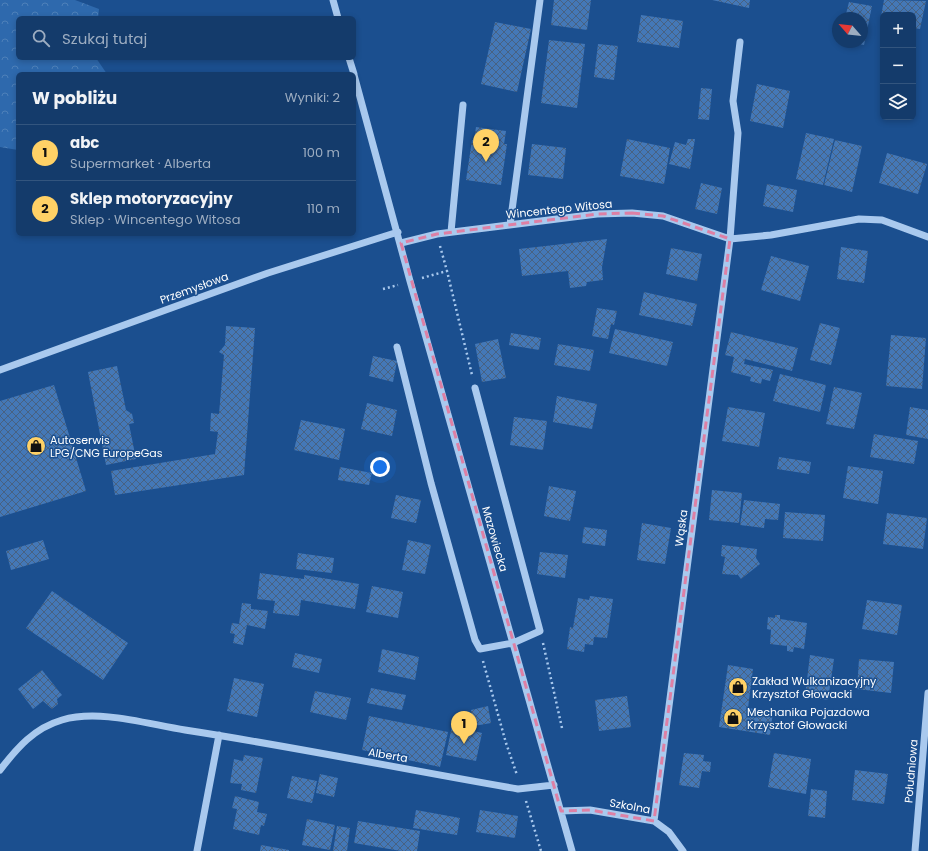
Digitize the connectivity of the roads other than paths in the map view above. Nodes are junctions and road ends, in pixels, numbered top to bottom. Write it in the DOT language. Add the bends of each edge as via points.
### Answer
graph roads {
  1 [pos="333,0"];
  2 [pos="540,0"];
  3 [pos="337,16"];
  4 [pos="740,42"];
  5 [pos="350,60"];
  6 [pos="353,72"];
  7 [pos="356,82"];
  8 [pos="463,105"];
  9 [pos="510,225"];
  10 [pos="398,232"];
  11 [pos="451,232"];
  12 [pos="928,237"];
  13 [pos="730,239"];
  14 [pos="401,243"];
  15 [pos="397,347"];
  16 [pos="0,370"];
  17 [pos="476,388"];
  18 [pos="513,643"];
  19 [pos="928,693"];
  20 [pos="219,735"];
  21 [pos="926,748"];
  22 [pos="0,770"];
  23 [pos="554,785"];
  24 [pos="561,811"];
  25 [pos="654,821"];
  26 [pos="197,851"];
  27 [pos="572,851"];
  28 [pos="683,851"];
  29 [pos="915,851"];
  1 -- 3 [label="street"];
  2 -- 9 [label="street"];
  4 -- 13 [label="street, Wąska" via="733,101 738,133"];
  5 -- 6 [label="street, Mazowiecka"];
  7 -- 10 [label="street, Mazowiecka"];
  8 -- 11 [label="street"];
  9 -- 11 [label="street, Wincentego Witosa"];
  9 -- 13 [label="street, Wincentego Witosa" via="597,214 632,213 663,216"];
  10 -- 14 [label="street, Mazowiecka"];
  10 -- 16 [label="street, Przemysłowa" via="268,273"];
  11 -- 14 [label="street, Wincentego Witosa"];
  12 -- 13 [label="street, Wincentego Witosa" via="882,220 859,219 771,235"];
  13 -- 25 [label="street, Wąska"];
  14 -- 18 [label="street, Mazowiecka"];
  15 -- 18 [label="street" via="431,483 475,640 480,649"];
  17 -- 18 [label="street" via="540,631"];
  18 -- 23 [label="street, Mazowiecka"];
  19 -- 21 [label="street, Południowa"];
  20 -- 22 [label="street, Alberta" via="92,715 62,720 35,732 17,748"];
  20 -- 23 [label="street, Alberta" via="522,789"];
  20 -- 26 [label="street"];
  21 -- 29 [label="street, Południowa"];
  23 -- 24 [label="street, Mazowiecka"];
  24 -- 25 [label="street, Szkolna" via="590,810"];
  24 -- 27 [label="street, Mazowiecka"];
  25 -- 28 [label="street, Szkolna" via="669,832"];
}
